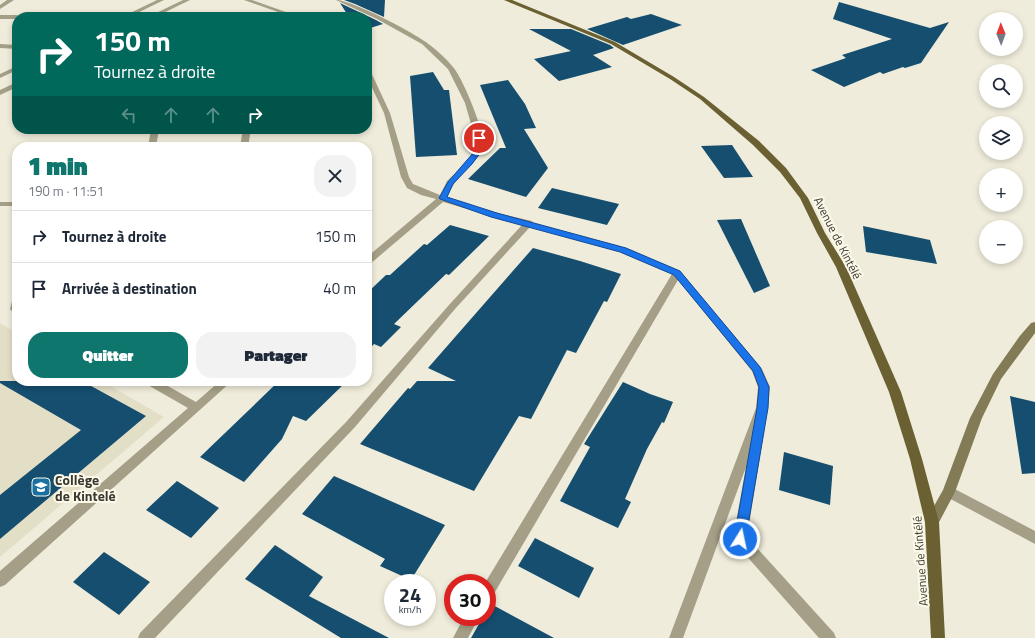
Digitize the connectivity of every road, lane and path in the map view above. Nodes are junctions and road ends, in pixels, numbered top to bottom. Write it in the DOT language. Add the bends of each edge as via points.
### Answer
graph roads {
  1 [pos="11,0"];
  2 [pos="161,0"];
  3 [pos="186,0"];
  4 [pos="247,0"];
  5 [pos="339,0"];
  6 [pos="507,0"];
  7 [pos="0,7"];
  8 [pos="136,12"];
  9 [pos="161,12"];
  10 [pos="282,12"];
  11 [pos="366,12"];
  12 [pos="372,15"];
  13 [pos="0,17"];
  14 [pos="12,17"];
  15 [pos="0,46"];
  16 [pos="12,47"];
  17 [pos="12,70"];
  18 [pos="0,76"];
  19 [pos="12,87"];
  20 [pos="372,88"];
  21 [pos="0,93"];
  22 [pos="443,198"];
  23 [pos="0,204"];
  24 [pos="12,204"];
  25 [pos="529,223"];
  26 [pos="372,258"];
  27 [pos="677,273"];
  28 [pos="1035,326"];
  29 [pos="159,386"];
  30 [pos="221,386"];
  31 [pos="196,408"];
  32 [pos="762,408"];
  33 [pos="949,492"];
  34 [pos="932,522"];
  35 [pos="1035,538"];
  36 [pos="496,577"];
  37 [pos="0,580"];
  38 [pos="467,626"];
  39 [pos="145,638"];
  40 [pos="460,638"];
  41 [pos="676,638"];
  42 [pos="829,638"];
  43 [pos="938,638"];
  1 -- 7 [label="street"];
  2 -- 8 [label="street"];
  3 -- 9 [label="street"];
  4 -- 10 [label="street"];
  5 -- 11 [label="street"];
  6 -- 34 [label="main road, Avenue de Kintélé" via="594,34 672,78 722,113 783,170 804,198 841,267 889,377 916,459"];
  12 -- 22 [label="street" via="417,39 451,68 468,103 479,138 477,152 450,183"];
  13 -- 14 [label="street"];
  15 -- 16 [label="street"];
  17 -- 18 [label="street"];
  19 -- 21 [label="street"];
  20 -- 22 [label="street" via="387,113 405,177 410,186"];
  22 -- 25 [label="street" via="494,215"];
  22 -- 26 [label="street"];
  23 -- 24 [label="street"];
  25 -- 27 [label="street" via="623,250"];
  25 -- 39 [label="street" via="351,424"];
  27 -- 32 [label="street" via="757,369 764,387"];
  27 -- 36 [label="street"];
  28 -- 33 [label="street" via="997,377 979,411"];
  29 -- 31 [label="street"];
  30 -- 31 [label="street"];
  31 -- 37 [label="street"];
  32 -- 41 [label="street"];
  32 -- 42 [label="street" via="740,539"];
  33 -- 34 [label="street"];
  33 -- 35 [label="street"];
  34 -- 43 [label="main road, Avenue de Kintélé"];
  38 -- 40 [label="street"];
}
